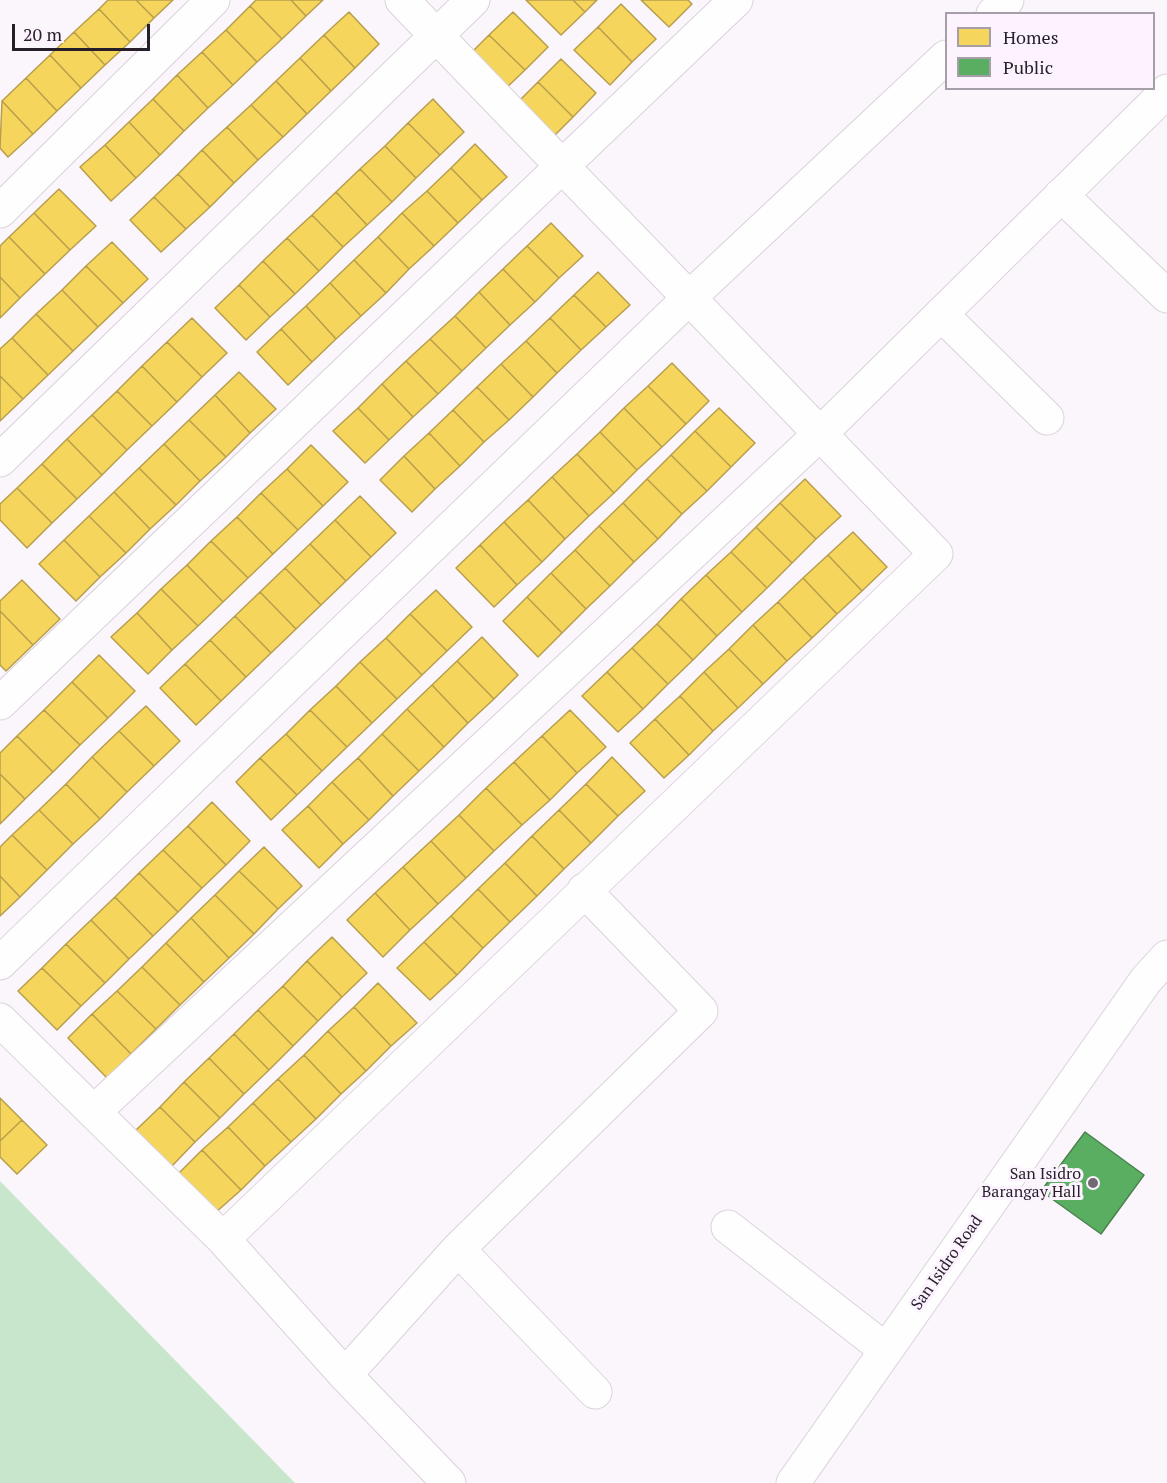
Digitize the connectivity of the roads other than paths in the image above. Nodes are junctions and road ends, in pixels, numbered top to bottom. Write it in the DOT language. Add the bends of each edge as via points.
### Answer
graph roads {
  1 [pos="213,0"];
  2 [pos="402,0"];
  3 [pos="473,0"];
  4 [pos="736,0"];
  5 [pos="1007,0"];
  6 [pos="995,12"];
  7 [pos="436,35"];
  8 [pos="945,58"];
  9 [pos="1167,91"];
  10 [pos="563,167"];
  11 [pos="1061,195"];
  12 [pos="0,211"];
  13 [pos="1167,296"];
  14 [pos="689,298"];
  15 [pos="941,314"];
  16 [pos="1047,418"];
  17 [pos="820,434"];
  18 [pos="0,460"];
  19 [pos="0,703"];
  20 [pos="584,890"];
  21 [pos="1167,957"];
  22 [pos="0,963"];
  23 [pos="0,1020"];
  24 [pos="95,1111"];
  25 [pos="728,1227"];
  26 [pos="223,1239"];
  27 [pos="458,1249"];
  28 [pos="886,1350"];
  29 [pos="345,1375"];
  30 [pos="595,1392"];
  31 [pos="449,1483"];
  32 [pos="793,1483"];
  1 -- 12 [label="street"];
  2 -- 7 [label="street"];
  3 -- 7 [label="street"];
  4 -- 10 [label="street"];
  5 -- 6 [label="street"];
  7 -- 10 [label="street"];
  7 -- 18 [label="street"];
  8 -- 14 [label="street"];
  9 -- 11 [label="street"];
  10 -- 14 [label="street"];
  10 -- 19 [label="street"];
  11 -- 13 [label="street"];
  11 -- 15 [label="street"];
  14 -- 17 [label="street"];
  14 -- 22 [label="street"];
  15 -- 16 [label="street"];
  15 -- 17 [label="street"];
  17 -- 20 [label="street" via="936,554"];
  17 -- 24 [label="street"];
  20 -- 26 [label="street"];
  20 -- 27 [label="street" via="701,1011"];
  21 -- 28 [label="street, San Isidro Road" via="1146,980"];
  23 -- 24 [label="street"];
  24 -- 26 [label="street"];
  25 -- 28 [label="street"];
  26 -- 29 [label="street"];
  27 -- 29 [label="street"];
  27 -- 30 [label="street"];
  28 -- 32 [label="street, San Isidro Road"];
  29 -- 31 [label="street"];
}
